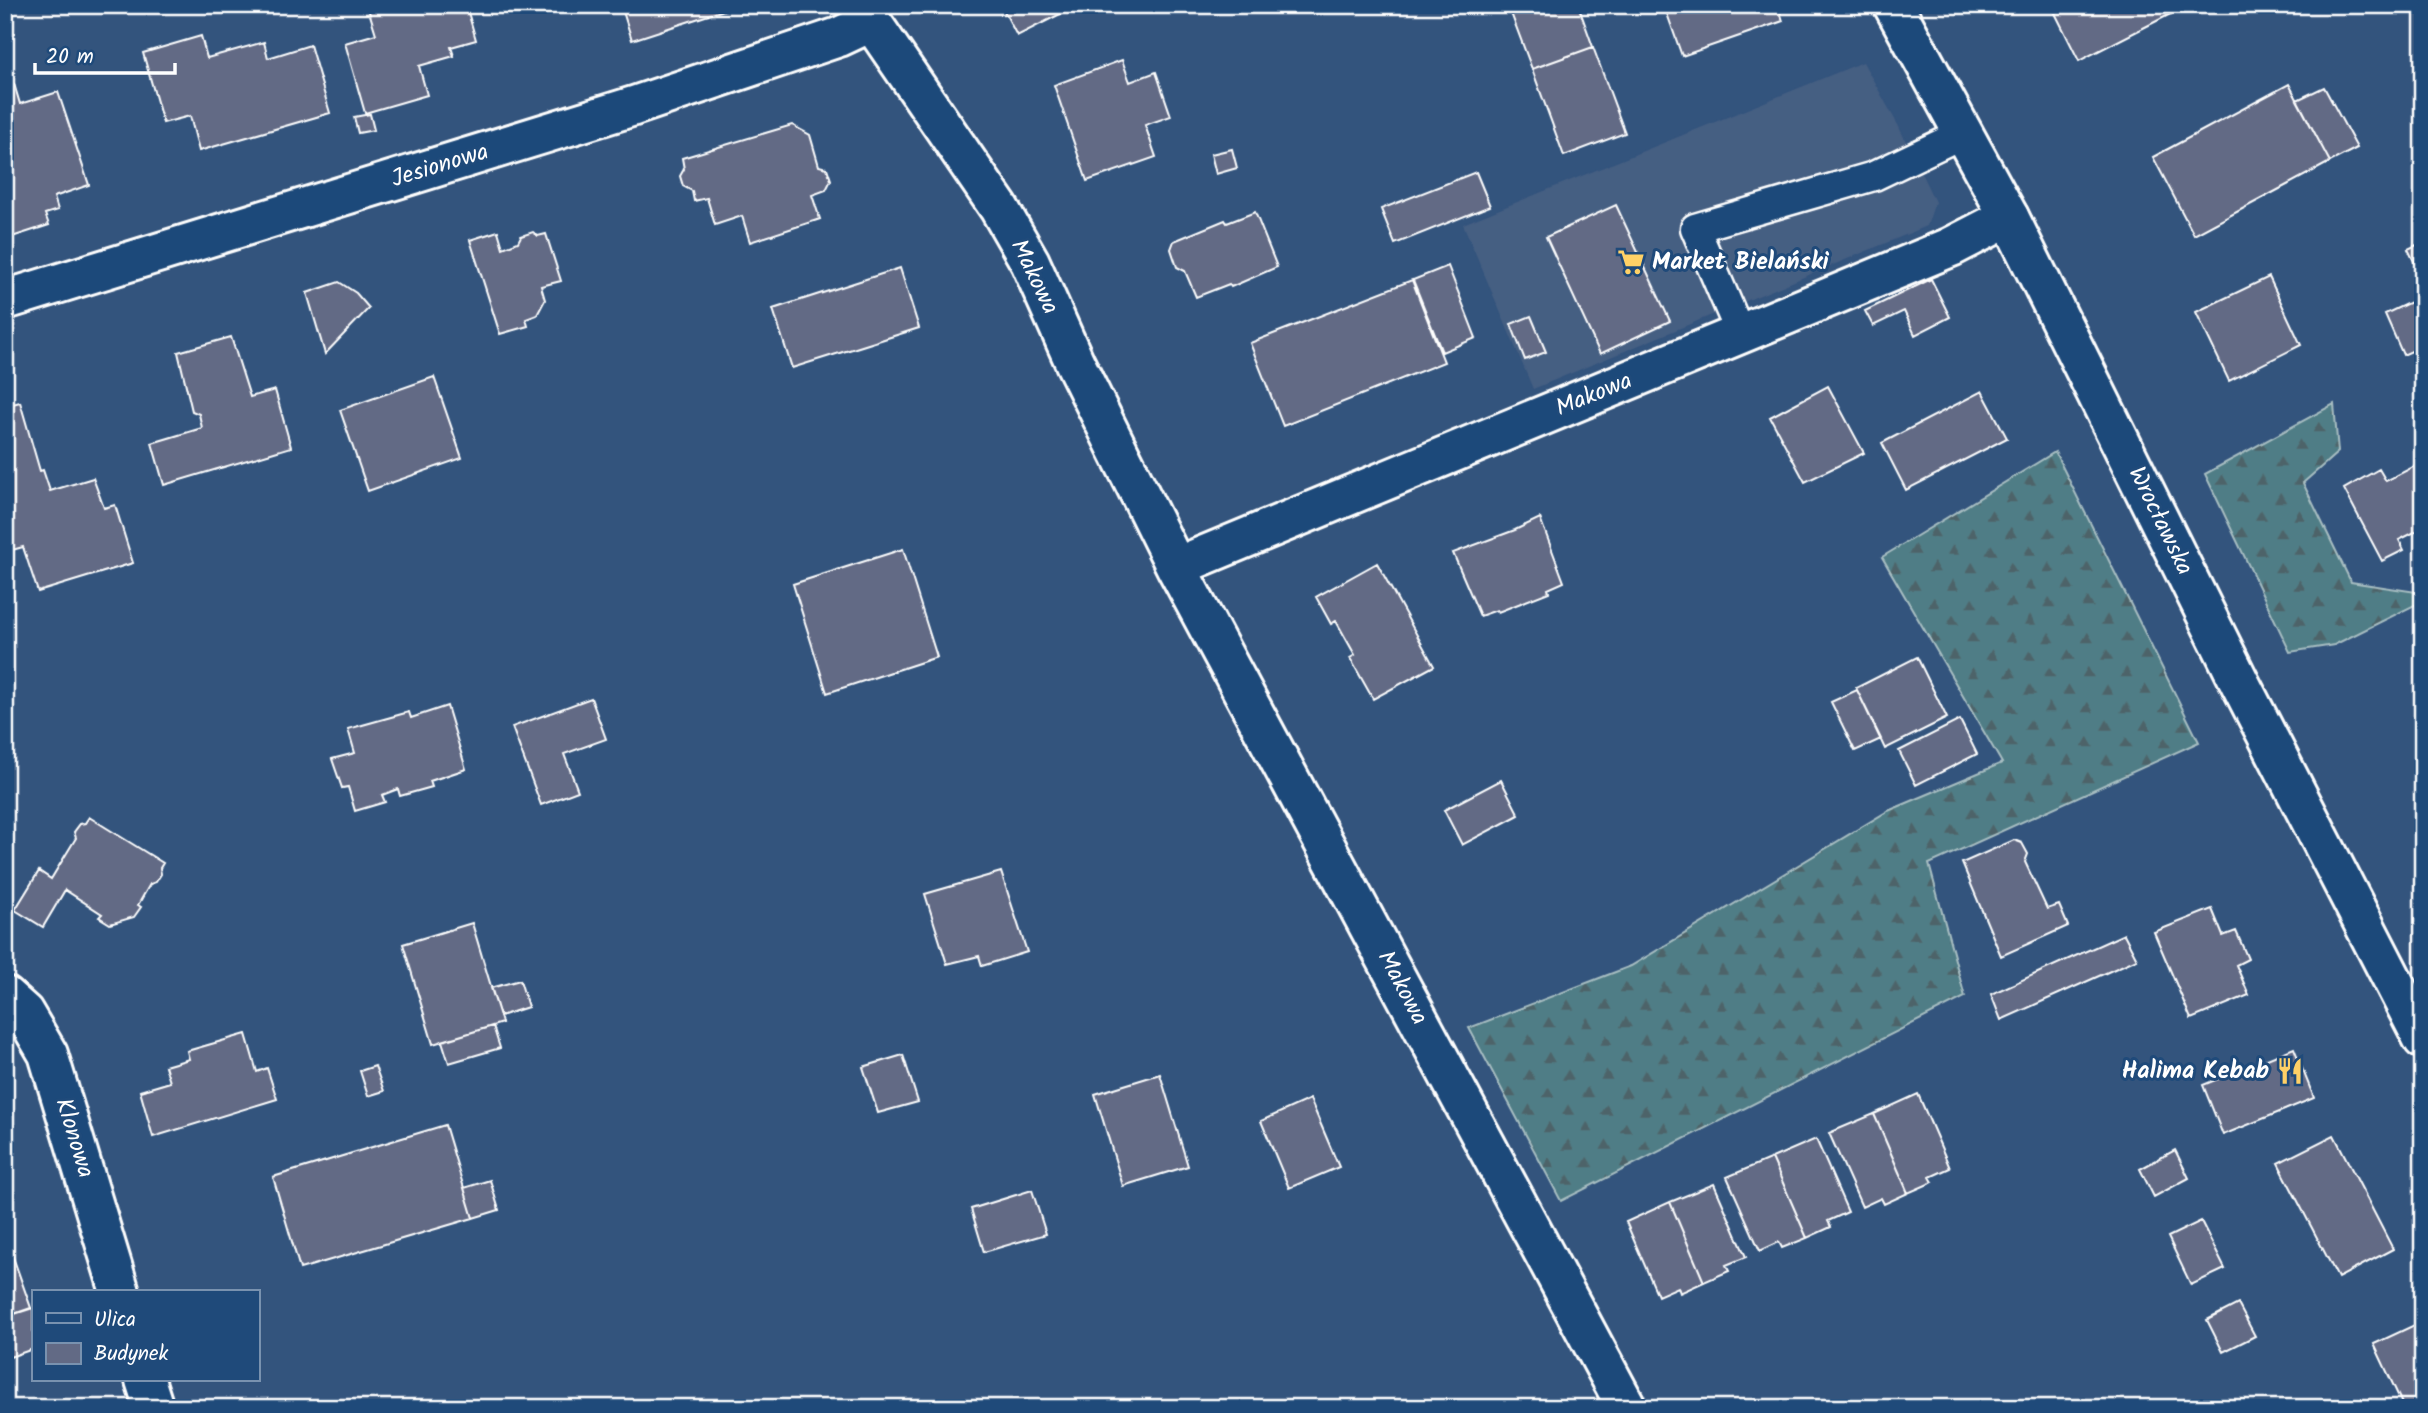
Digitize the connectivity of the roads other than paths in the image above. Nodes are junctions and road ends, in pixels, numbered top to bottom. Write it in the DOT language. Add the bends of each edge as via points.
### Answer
graph roads {
  1 [pos="1894,5"];
  2 [pos="865,14"];
  3 [pos="1964,132"];
  4 [pos="2009,217"];
  5 [pos="5,300"];
  6 [pos="1741,335"];
  7 [pos="1176,567"];
  8 [pos="5,996"];
  9 [pos="2423,1039"];
  10 [pos="119,1290"];
  11 [pos="146,1382"];
  12 [pos="154,1408"];
  13 [pos="1627,1408"];
  1 -- 3 [label="street, Wrocławska"];
  2 -- 5 [label="street, Jesionowa" via="839,37 634,106"];
  2 -- 7 [label="street, Makowa" via="999,208 1030,262"];
  3 -- 4 [label="street, Wrocławska"];
  3 -- 6 [label="lane" via="1874,176 1695,228"];
  4 -- 6 [label="street, Makowa" via="1951,247"];
  4 -- 9 [label="street, Wrocławska"];
  6 -- 7 [label="street, Makowa"];
  7 -- 13 [label="street, Makowa"];
  8 -- 10 [label="street, Klonowa" via="24,1013 48,1054"];
  11 -- 12 [label="street"];
}
